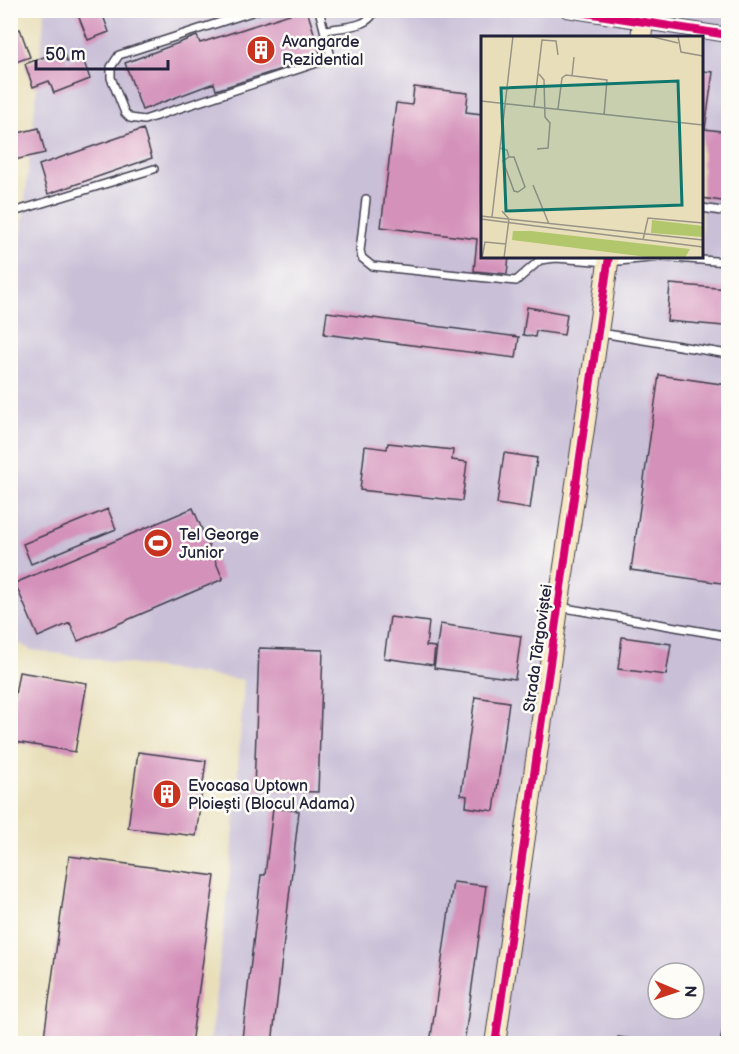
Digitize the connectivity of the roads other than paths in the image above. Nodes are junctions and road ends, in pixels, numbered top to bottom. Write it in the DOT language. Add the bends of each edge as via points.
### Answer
graph roads {
  1 [pos="258,10"];
  2 [pos="319,10"];
  3 [pos="374,10"];
  4 [pos="567,10"];
  5 [pos="643,24"];
  6 [pos="325,30"];
  7 [pos="729,34"];
  8 [pos="154,169"];
  9 [pos="366,199"];
  10 [pos="703,208"];
  11 [pos="729,212"];
  12 [pos="10,213"];
  13 [pos="608,259"];
  14 [pos="729,262"];
  15 [pos="597,332"];
  16 [pos="729,354"];
  17 [pos="557,606"];
  18 [pos="729,636"];
  19 [pos="495,1044"];
  1 -- 6 [label="lane" via="119,55 111,67 111,78 125,113 144,120 323,61 330,52"];
  2 -- 6 [label="lane"];
  3 -- 6 [label="lane" via="368,22"];
  4 -- 5 [label="street"];
  5 -- 7 [label="street"];
  8 -- 12 [label="lane"];
  9 -- 13 [label="lane" via="360,251 372,266 516,281 540,260"];
  10 -- 11 [label="lane"];
  13 -- 14 [label="lane"];
  13 -- 15 [label="street, Strada Târgoviștei"];
  15 -- 16 [label="lane"];
  15 -- 17 [label="street, Strada Târgoviștei"];
  17 -- 18 [label="lane"];
  17 -- 19 [label="street, Strada Târgoviștei"];
}
